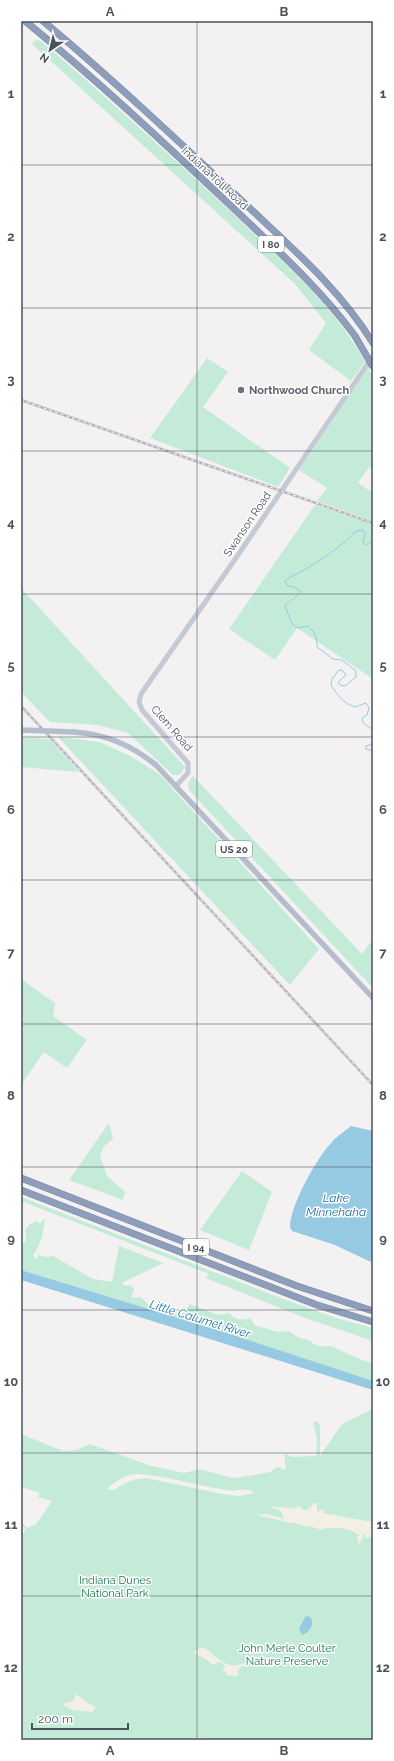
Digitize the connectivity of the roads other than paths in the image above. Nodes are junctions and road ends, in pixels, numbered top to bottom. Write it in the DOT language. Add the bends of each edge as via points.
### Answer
graph roads {
  1 [pos="25,21"];
  2 [pos="42,21"];
  3 [pos="373,343"];
  4 [pos="373,356"];
  5 [pos="373,367"];
  6 [pos="139,702"];
  7 [pos="21,730"];
  8 [pos="176,786"];
  9 [pos="373,998"];
  10 [pos="21,1178"];
  11 [pos="21,1190"];
  12 [pos="373,1311"];
  13 [pos="373,1322"];
  1 -- 5 [label="highway, Indiana Toll Road / I 80, bridge" via="119,102 310,282 355,336"];
  2 -- 3 [label="highway, Indiana Toll Road / I 80" via="164,128 294,250 335,292"];
  4 -- 6 [label="street, Swanson Road" via="229,569 142,692"];
  6 -- 8 [label="street, Clem Road" via="144,713 188,763 188,773"];
  7 -- 8 [label="main road, US 20, bridge" via="104,736 129,746 156,765"];
  8 -- 9 [label="main road, US 20"];
  10 -- 12 [label="highway, I 94" via="303,1288"];
  11 -- 13 [label="highway, I 94" via="317,1305"];
}
